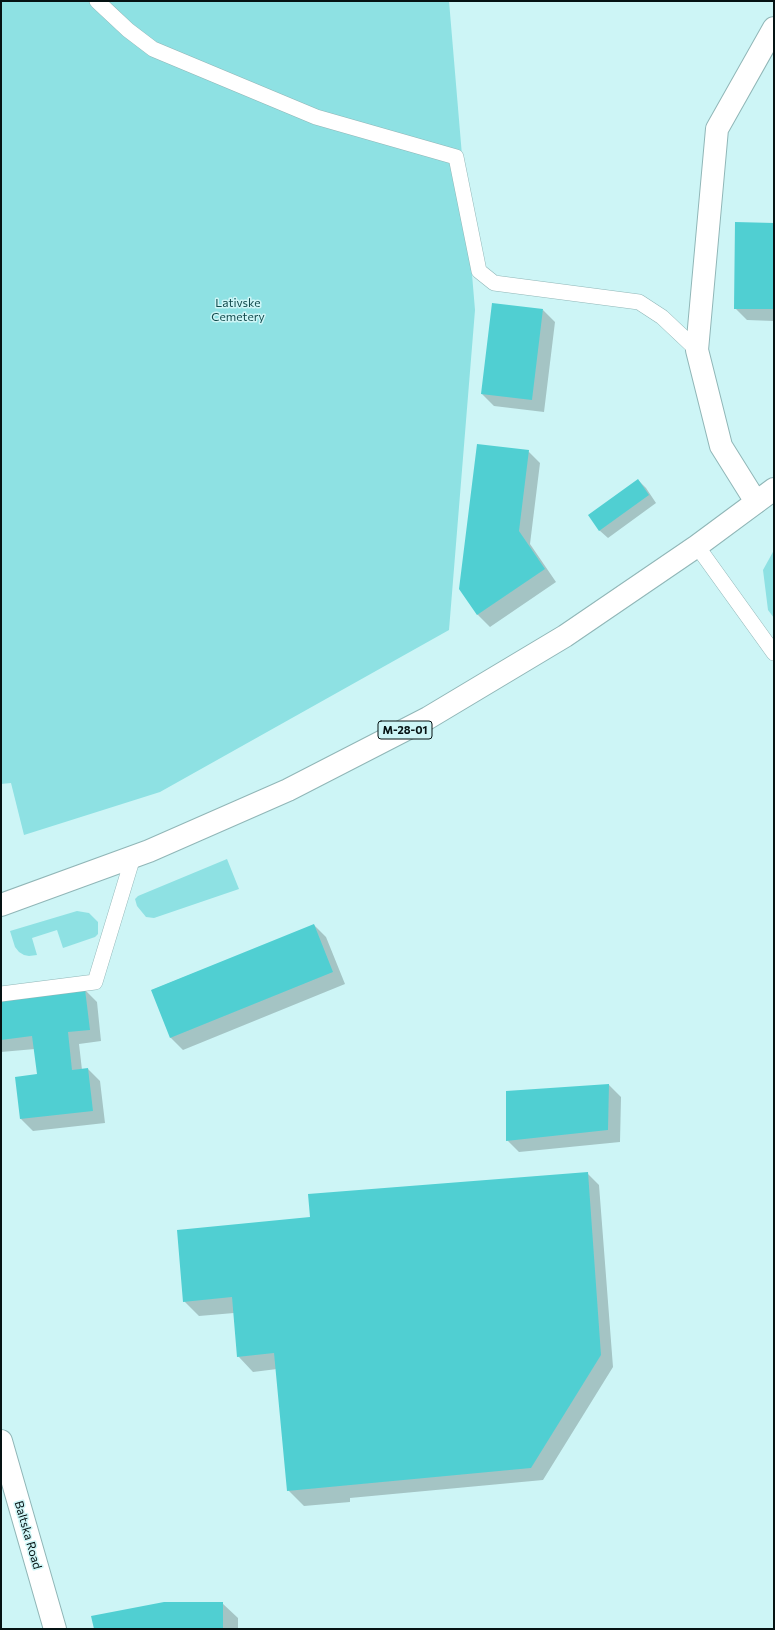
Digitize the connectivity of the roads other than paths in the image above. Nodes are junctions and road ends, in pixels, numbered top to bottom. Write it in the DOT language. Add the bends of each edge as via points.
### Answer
graph roads {
  1 [pos="96,1"];
  2 [pos="774,28"];
  3 [pos="697,350"];
  4 [pos="774,489"];
  5 [pos="756,502"];
  6 [pos="697,546"];
  7 [pos="774,653"];
  8 [pos="133,857"];
  9 [pos="1,905"];
  10 [pos="1,994"];
  11 [pos="1,1441"];
  12 [pos="55,1629"];
  1 -- 3 [label="lane" via="153,49 316,117 456,157 479,271 494,283 639,302 662,317"];
  2 -- 3 [label="main road" via="717,129"];
  3 -- 5 [label="main road" via="721,446"];
  4 -- 5 [label="main road, М-28-01"];
  5 -- 6 [label="main road, М-28-01"];
  6 -- 7 [label="lane"];
  6 -- 8 [label="main road, М-28-01" via="566,636 428,718 288,790"];
  8 -- 9 [label="main road, М-28-01"];
  8 -- 10 [label="lane" via="95,982"];
  11 -- 12 [label="main road, Baltska Road"];
}
